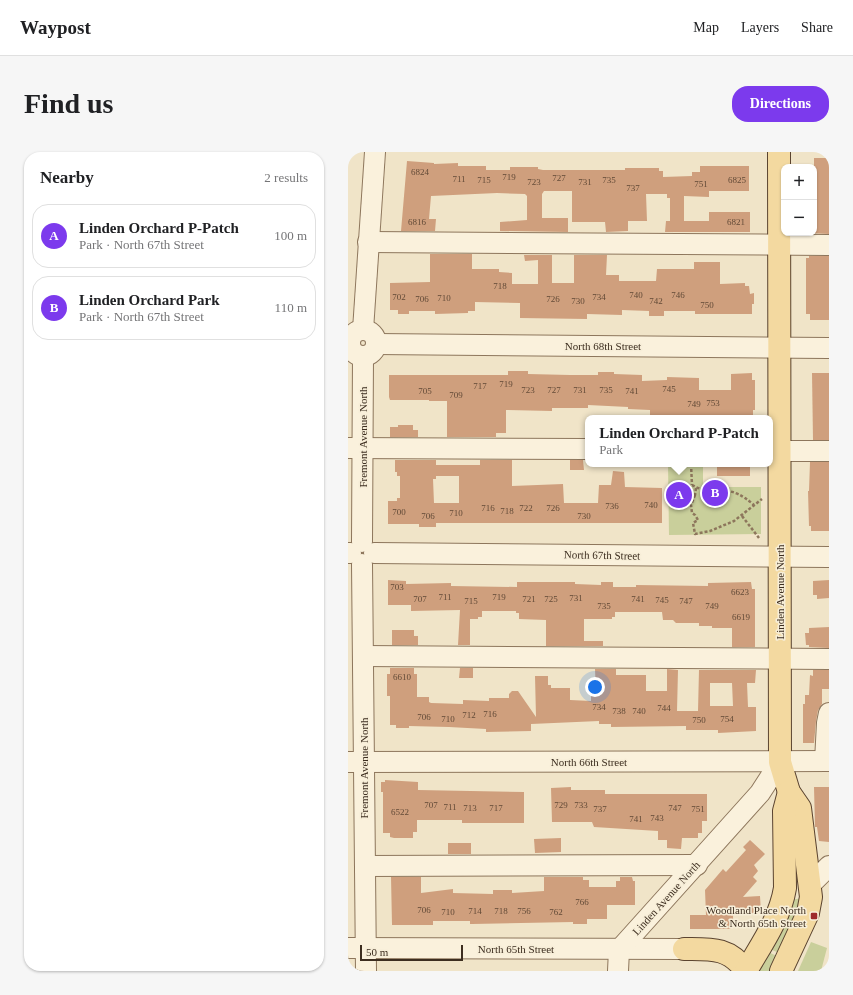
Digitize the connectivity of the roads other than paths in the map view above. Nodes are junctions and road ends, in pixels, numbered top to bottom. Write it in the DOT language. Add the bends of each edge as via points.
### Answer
graph roads {
  1 [pos="375,152"];
  2 [pos="779,152"];
  3 [pos="368,242"];
  4 [pos="780,245"];
  5 [pos="829,245"];
  6 [pos="360,343"];
  7 [pos="779,347"];
  8 [pos="829,348"];
  9 [pos="355,448"];
  10 [pos="585,450"];
  11 [pos="775,451"];
  12 [pos="829,451"];
  13 [pos="360,553"];
  14 [pos="780,557"];
  15 [pos="829,557"];
  16 [pos="363,656"];
  17 [pos="780,658"];
  18 [pos="829,659"];
  19 [pos="829,713"];
  20 [pos="827,761"];
  21 [pos="356,762"];
  22 [pos="780,762"];
  23 [pos="789,792"];
  24 [pos="359,854"];
  25 [pos="697,865"];
  26 [pos="829,866"];
  27 [pos="810,885"];
  28 [pos="785,888"];
  29 [pos="357,948"];
  30 [pos="684,949"];
  31 [pos="619,950"];
  32 [pos="366,971"];
  33 [pos="618,971"];
  34 [pos="736,971"];
  35 [pos="746,971"];
  36 [pos="781,971"];
  1 -- 3 [label="street, Fremont Avenue North"];
  2 -- 4 [label="main road, Linden Avenue North"];
  3 -- 4 [label="street"];
  3 -- 6 [label="street, Fremont Avenue North"];
  4 -- 5 [label="street"];
  4 -- 7 [label="main road, Linden Avenue North"];
  6 -- 7 [label="street, North 68th Street"];
  6 -- 9 [label="street, Fremont Avenue North"];
  7 -- 8 [label="street, North 68th Street"];
  7 -- 11 [label="main road, Linden Avenue North"];
  9 -- 10 [label="street"];
  9 -- 13 [label="street, Fremont Avenue North"];
  11 -- 12 [label="street"];
  11 -- 14 [label="main road, Linden Avenue North"];
  13 -- 14 [label="street, North 67th Street"];
  13 -- 16 [label="street, Fremont Avenue North"];
  14 -- 15 [label="street, North 67th Street"];
  14 -- 17 [label="main road, Linden Avenue North"];
  16 -- 17 [label="street"];
  16 -- 21 [label="street, Fremont Avenue North"];
  17 -- 18 [label="street"];
  17 -- 22 [label="main road, Linden Avenue North"];
  19 -- 20 [label="street"];
  20 -- 22 [label="street, North 66th Street"];
  21 -- 22 [label="street, North 66th Street"];
  21 -- 24 [label="street, Fremont Avenue North"];
  22 -- 23 [label="main road"];
  22 -- 25 [label="street, Linden Avenue North" via="760,793"];
  23 -- 27 [label="main road" via="800,808"];
  23 -- 28 [label="main road" via="784,811"];
  24 -- 25 [label="street"];
  24 -- 29 [label="street, Fremont Avenue North"];
  25 -- 31 [label="street, Linden Avenue North"];
  26 -- 27 [label="street"];
  27 -- 28 [label="main road"];
  27 -- 36 [label="main road" via="808,913"];
  28 -- 35 [label="main road" via="776,918"];
  29 -- 31 [label="street, North 65th Street"];
  29 -- 32 [label="street, Fremont Avenue North"];
  30 -- 31 [label="street, North 65th Street"];
  30 -- 34 [label="main road" via="724,960 733,965"];
  30 -- 35 [label="main road" via="710,949 722,952 740,962"];
  31 -- 33 [label="street"];
}
